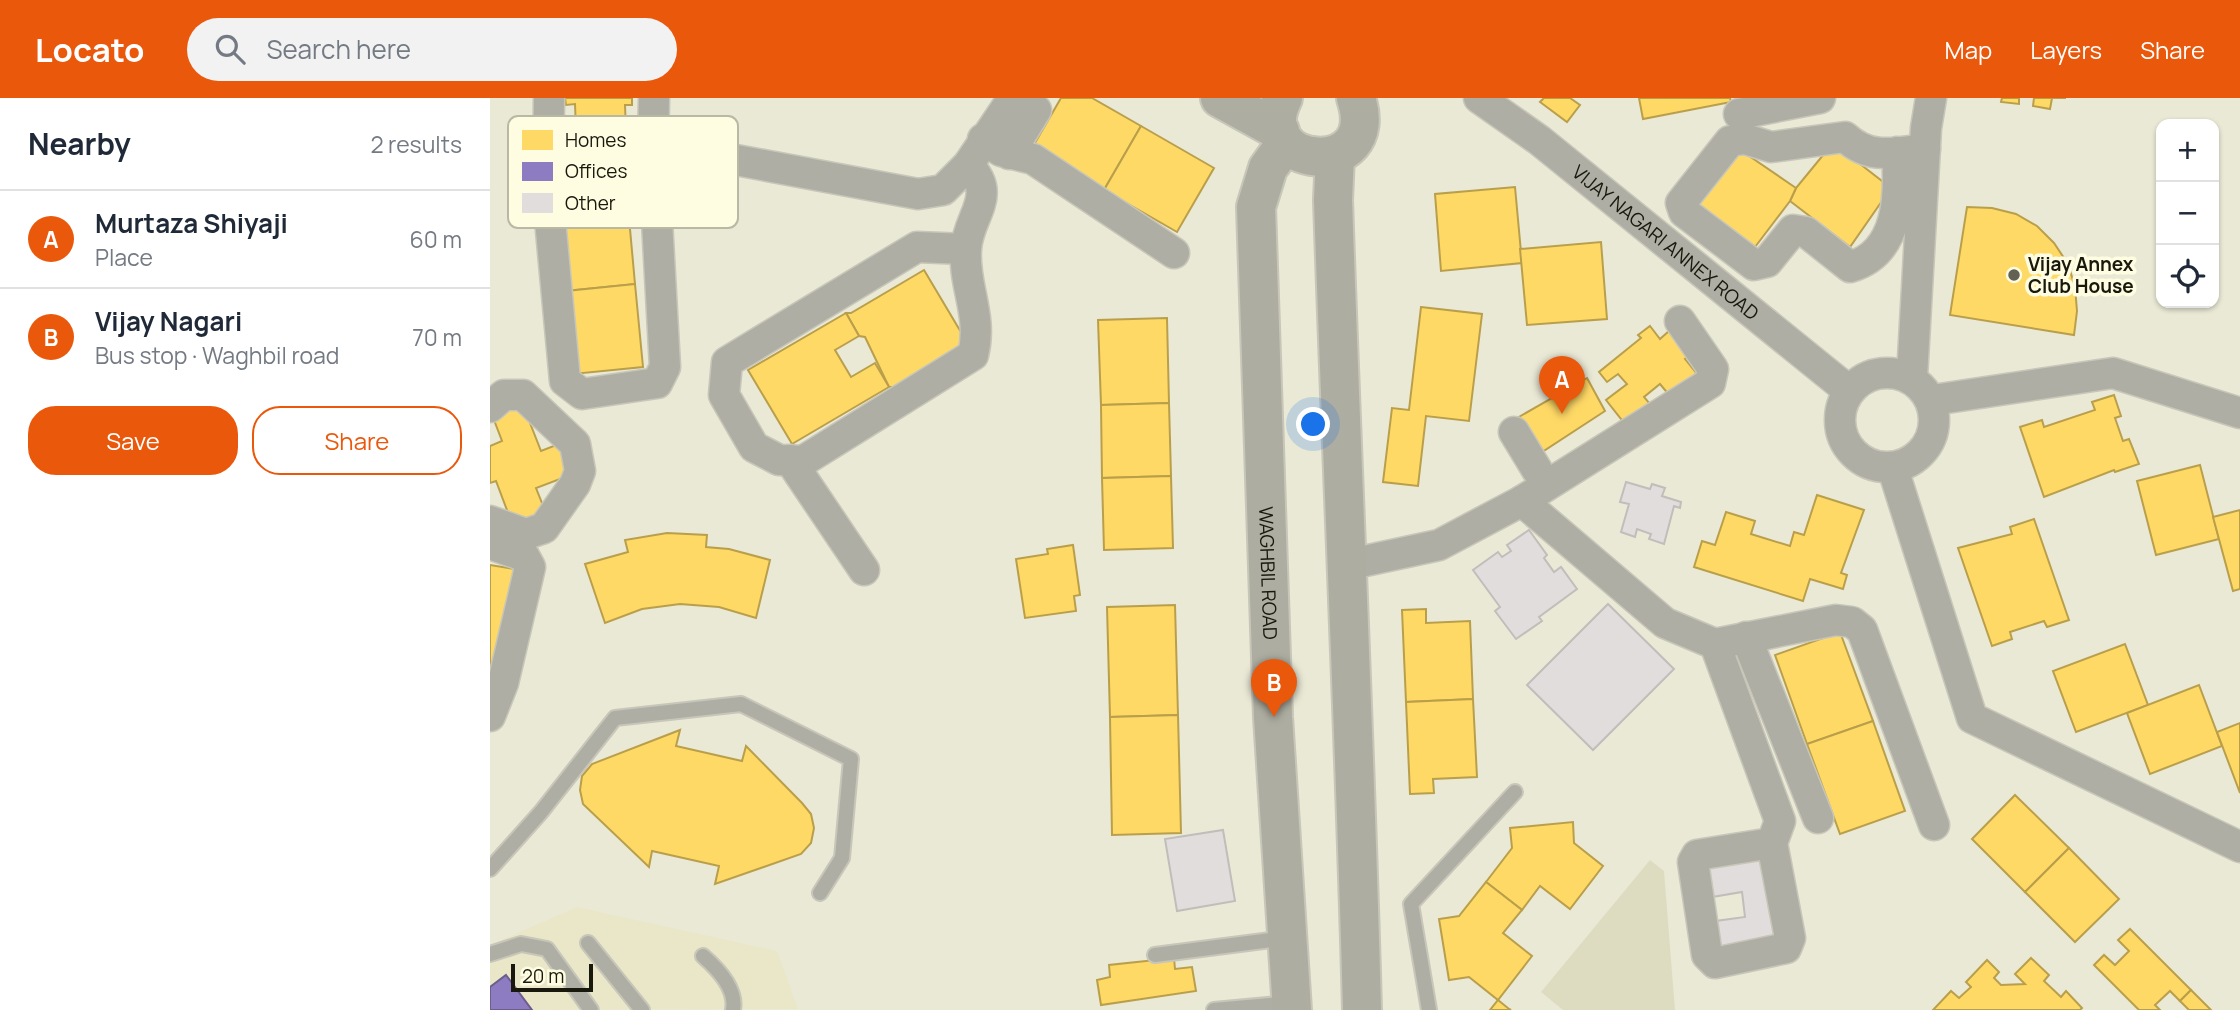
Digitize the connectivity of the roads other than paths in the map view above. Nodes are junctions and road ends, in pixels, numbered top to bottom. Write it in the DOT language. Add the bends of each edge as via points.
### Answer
graph roads {
  1 [pos="549,98"];
  2 [pos="654,98"];
  3 [pos="1220,98"];
  4 [pos="1479,98"];
  5 [pos="1820,98"];
  6 [pos="1931,98"];
  7 [pos="1361,102"];
  8 [pos="1025,104"];
  9 [pos="1739,114"];
  10 [pos="549,116"];
  11 [pos="654,116"];
  12 [pos="1283,124"];
  13 [pos="983,139"];
  14 [pos="1911,150"];
  15 [pos="1009,154"];
  16 [pos="1335,155"];
  17 [pos="738,160"];
  18 [pos="968,165"];
  19 [pos="551,228"];
  20 [pos="657,228"];
  21 [pos="965,248"];
  22 [pos="1174,253"];
  23 [pos="1680,321"];
  24 [pos="1912,377"];
  25 [pos="1848,390"];
  26 [pos="1933,400"];
  27 [pos="490,407"];
  28 [pos="2240,413"];
  29 [pos="1514,432"];
  30 [pos="1597,432"];
  31 [pos="790,460"];
  32 [pos="1893,469"];
  33 [pos="1537,470"];
  34 [pos="1512,505"];
  35 [pos="490,521"];
  36 [pos="490,544"];
  37 [pos="1346,565"];
  38 [pos="864,570"];
  39 [pos="1746,637"];
  40 [pos="1715,644"];
  41 [pos="490,716"];
  42 [pos="1515,792"];
  43 [pos="1818,818"];
  44 [pos="1934,825"];
  45 [pos="1772,843"];
  46 [pos="2240,848"];
  47 [pos="490,870"];
  48 [pos="820,893"];
  49 [pos="1287,938"];
  50 [pos="588,943"];
  51 [pos="490,954"];
  52 [pos="1155,955"];
  53 [pos="703,956"];
  54 [pos="1292,1006"];
  55 [pos="591,1010"];
  56 [pos="642,1010"];
  57 [pos="733,1010"];
  58 [pos="1214,1010"];
  59 [pos="1362,1010"];
  60 [pos="1429,1010"];
  1 -- 10 [label="street"];
  2 -- 11 [label="street"];
  3 -- 12 [label="main road"];
  4 -- 25 [label="street, VIJAY NAGARI ANNEX ROAD" via="1539,140"];
  5 -- 9 [label="street"];
  6 -- 14 [label="street"];
  7 -- 16 [label="main road" via="1355,138"];
  8 -- 13 [label="street"];
  8 -- 15 [label="street"];
  12 -- 16 [label="main road" via="1308,158"];
  12 -- 49 [label="main road, WAGHBIL ROAD" via="1256,207 1273,718"];
  13 -- 15 [label="street"];
  13 -- 18 [label="street"];
  14 -- 14 [label="street" via="1879,154 1859,149 1845,137 1771,147 1745,139 1730,141 1681,203 1684,212 1754,265 1767,262 1793,230 1806,232 1850,267 1863,263 1891,234 1899,182"];
  14 -- 24 [label="street"];
  15 -- 22 [label="street" via="1033,159"];
  16 -- 37 [label="main road"];
  17 -- 18 [label="street" via="918,194 943,190"];
  18 -- 21 [label="street" via="980,177 983,193"];
  19 -- 20 [label="street" via="565,382 582,394 657,383 665,367"];
  21 -- 31 [label="street" via="978,334 973,355 803,461"];
  21 -- 31 [label="street" via="917,247 727,362 724,395 754,447 779,460"];
  23 -- 34 [label="street" via="1713,369 1710,383"];
  24 -- 25 [label="street" via="1881,371"];
  24 -- 26 [label="street"];
  25 -- 32 [label="street" via="1839,411 1843,441 1863,463"];
  26 -- 28 [label="street" via="2113,373"];
  26 -- 32 [label="street" via="1936,430 1920,456"];
  27 -- 35 [label="street" via="504,395 523,395 575,444 580,471 544,528 526,534"];
  29 -- 33 [label="street"];
  30 -- 33 [label="street"];
  31 -- 38 [label="street"];
  32 -- 46 [label="street" via="1972,718"];
  33 -- 34 [label="street" via="1516,487"];
  34 -- 37 [label="street" via="1439,545"];
  34 -- 40 [label="street" via="1665,623"];
  36 -- 41 [label="street" via="523,556 530,567 503,683"];
  37 -- 59 [label="main road"];
  39 -- 40 [label="street"];
  39 -- 43 [label="street"];
  39 -- 44 [label="street" via="1836,620 1852,622 1862,630"];
  40 -- 45 [label="street" via="1780,821"];
  42 -- 60 [label="lane" via="1412,904"];
  47 -- 48 [label="lane" via="615,718 741,704 851,759 842,858"];
  49 -- 52 [label="lane"];
  49 -- 54 [label="main road, WAGHBIL ROAD"];
  50 -- 56 [label="lane"];
  51 -- 55 [label="lane" via="522,944 547,949"];
  53 -- 57 [label="lane" via="721,972"];
  54 -- 58 [label="lane"];
}
